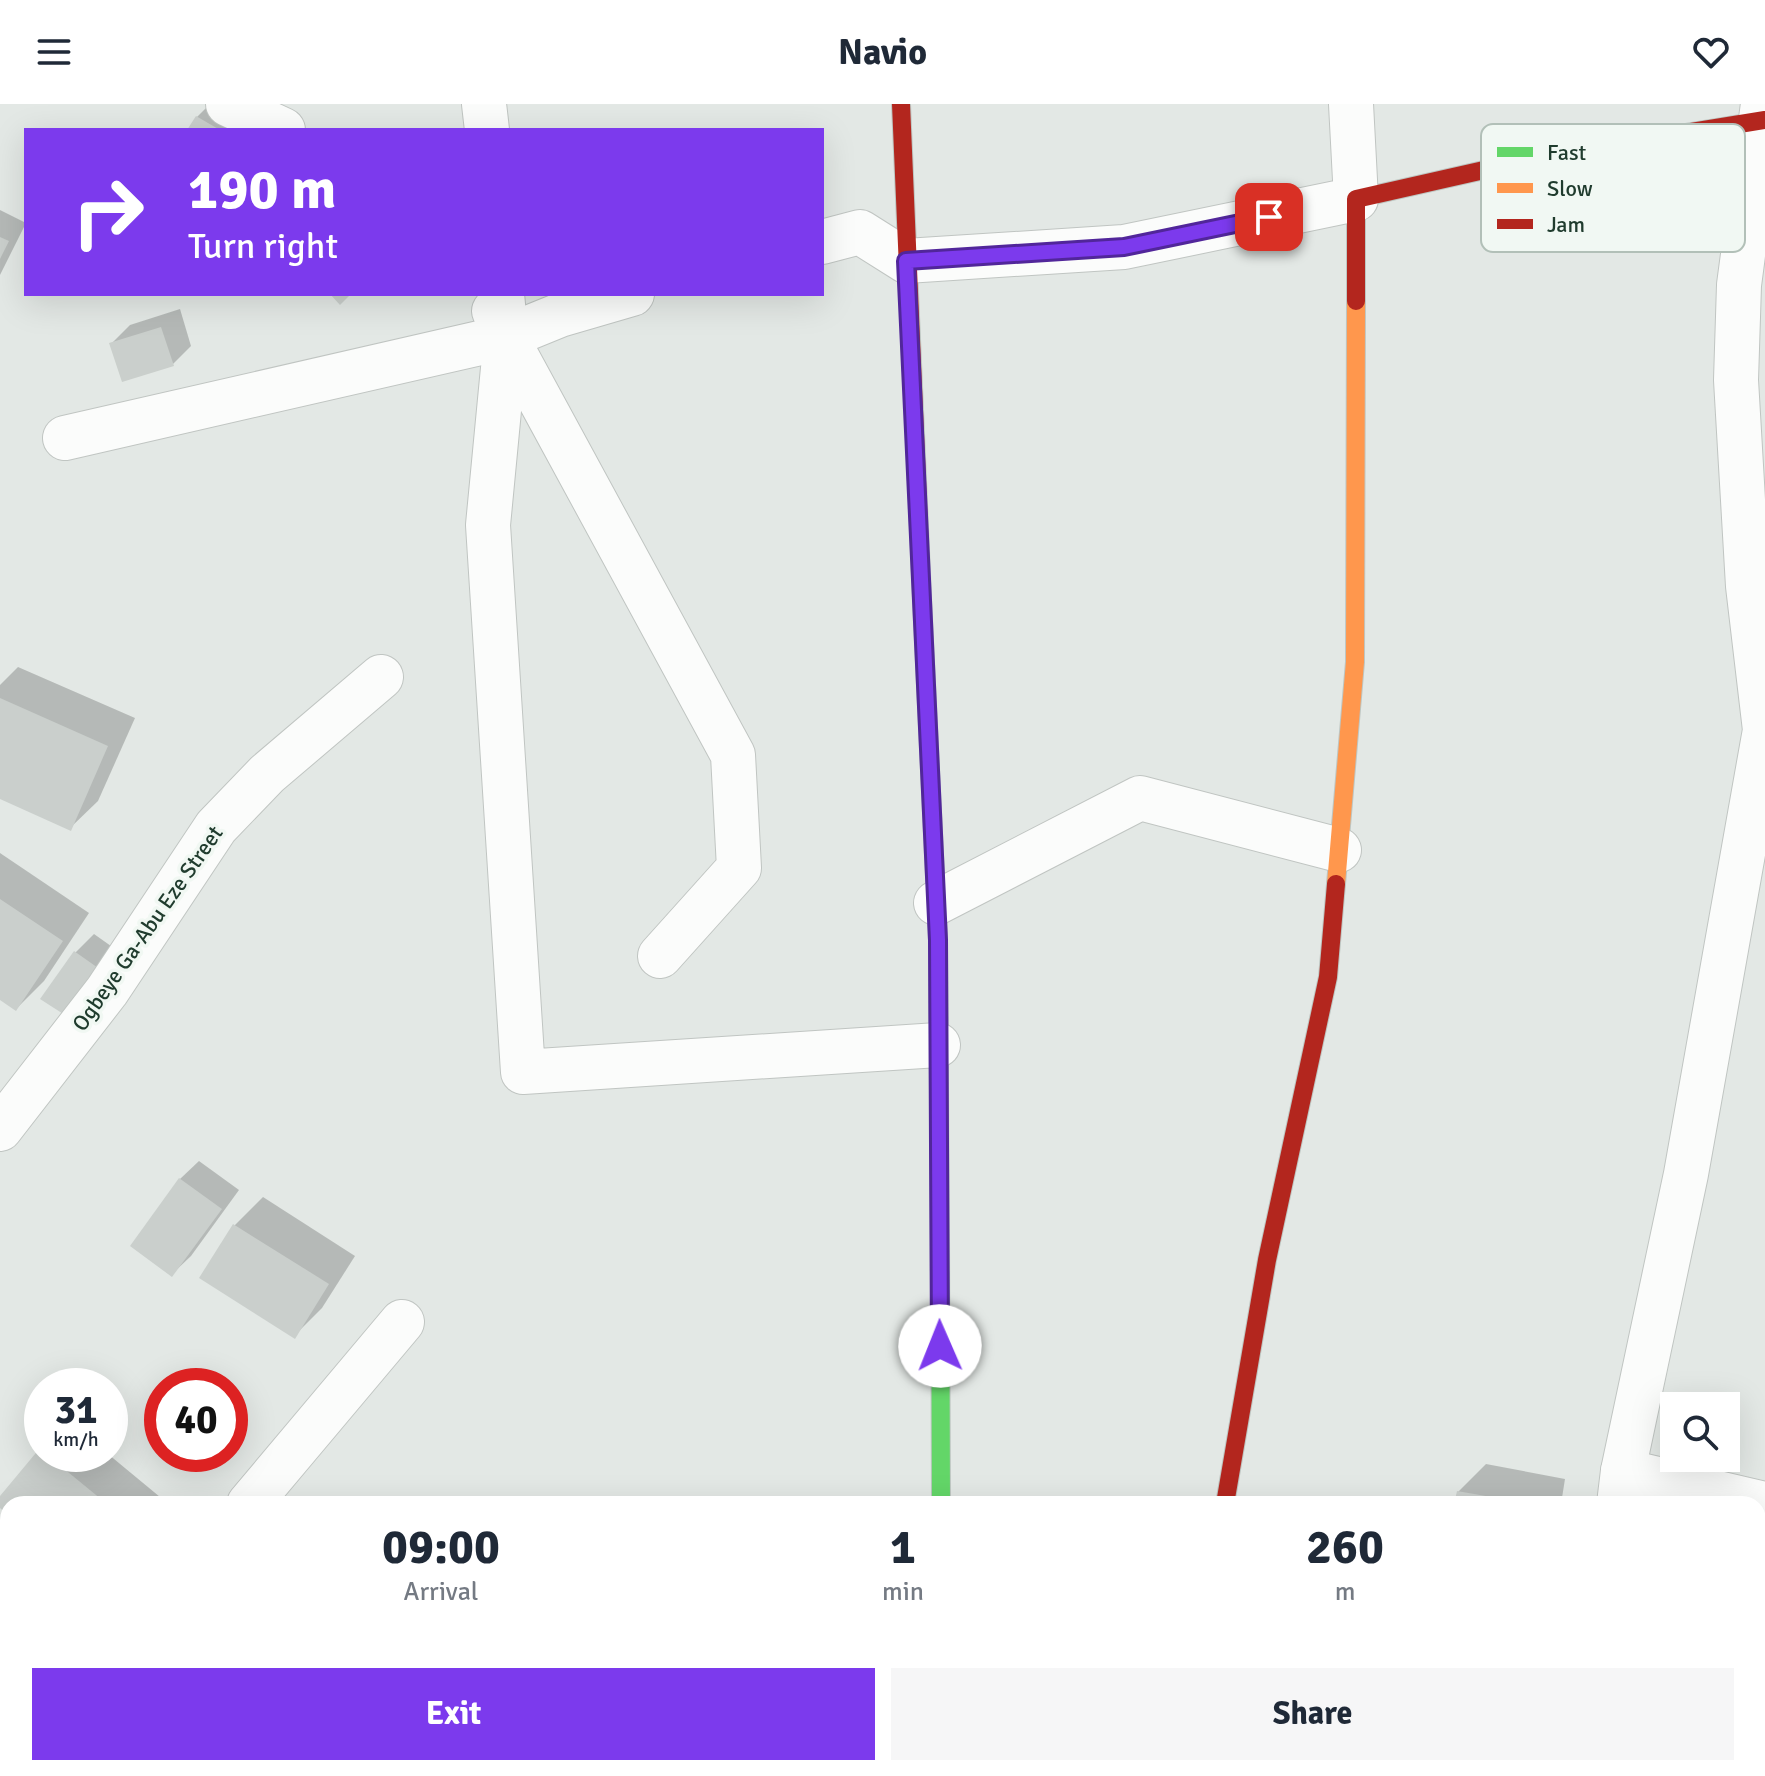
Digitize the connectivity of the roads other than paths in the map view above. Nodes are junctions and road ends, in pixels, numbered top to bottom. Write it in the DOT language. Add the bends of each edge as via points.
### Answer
graph roads {
  1 [pos="228,104"];
  2 [pos="484,104"];
  3 [pos="901,104"];
  4 [pos="1351,104"];
  5 [pos="1764,115"];
  6 [pos="1716,124"];
  7 [pos="279,128"];
  8 [pos="487,128"];
  9 [pos="1481,171"];
  10 [pos="1356,199"];
  11 [pos="824,241"];
  12 [pos="1745,244"];
  13 [pos="1744,252"];
  14 [pos="906,261"];
  15 [pos="487,296"];
  16 [pos="502,296"];
  17 [pos="625,296"];
  18 [pos="506,337"];
  19 [pos="65,438"];
  20 [pos="381,677"];
  21 [pos="1339,850"];
  22 [pos="936,903"];
  23 [pos="660,956"];
  24 [pos="938,1045"];
  25 [pos="0,1129"];
  26 [pos="402,1322"];
  27 [pos="1621,1487"];
  28 [pos="256,1496"];
  29 [pos="941,1496"];
  30 [pos="1226,1496"];
  31 [pos="1697,1496"];
  1 -- 7 [label="street"];
  2 -- 8 [label="street"];
  3 -- 14 [label="street"];
  4 -- 10 [label="street"];
  5 -- 6 [label="street"];
  5 -- 12 [label="street"];
  9 -- 10 [label="street"];
  10 -- 14 [label="street" via="1124,247"];
  10 -- 21 [label="street" via="1355,662"];
  11 -- 14 [label="street" via="860,232"];
  13 -- 27 [label="street" via="1736,380 1748,586 1765,730 1686,1174"];
  14 -- 22 [label="street"];
  15 -- 18 [label="street"];
  16 -- 18 [label="street"];
  17 -- 18 [label="street"];
  18 -- 19 [label="street"];
  18 -- 23 [label="street" via="733,755 739,868"];
  18 -- 24 [label="street" via="488,525 523,1072"];
  20 -- 25 [label="street, Ogbeye Ga-Abu Eze Street" via="267,774 216,827 107,991"];
  21 -- 22 [label="street" via="1140,798"];
  21 -- 30 [label="street" via="1328,977 1267,1260"];
  22 -- 24 [label="street"];
  24 -- 29 [label="street"];
  26 -- 28 [label="street"];
  27 -- 31 [label="street"];
}
